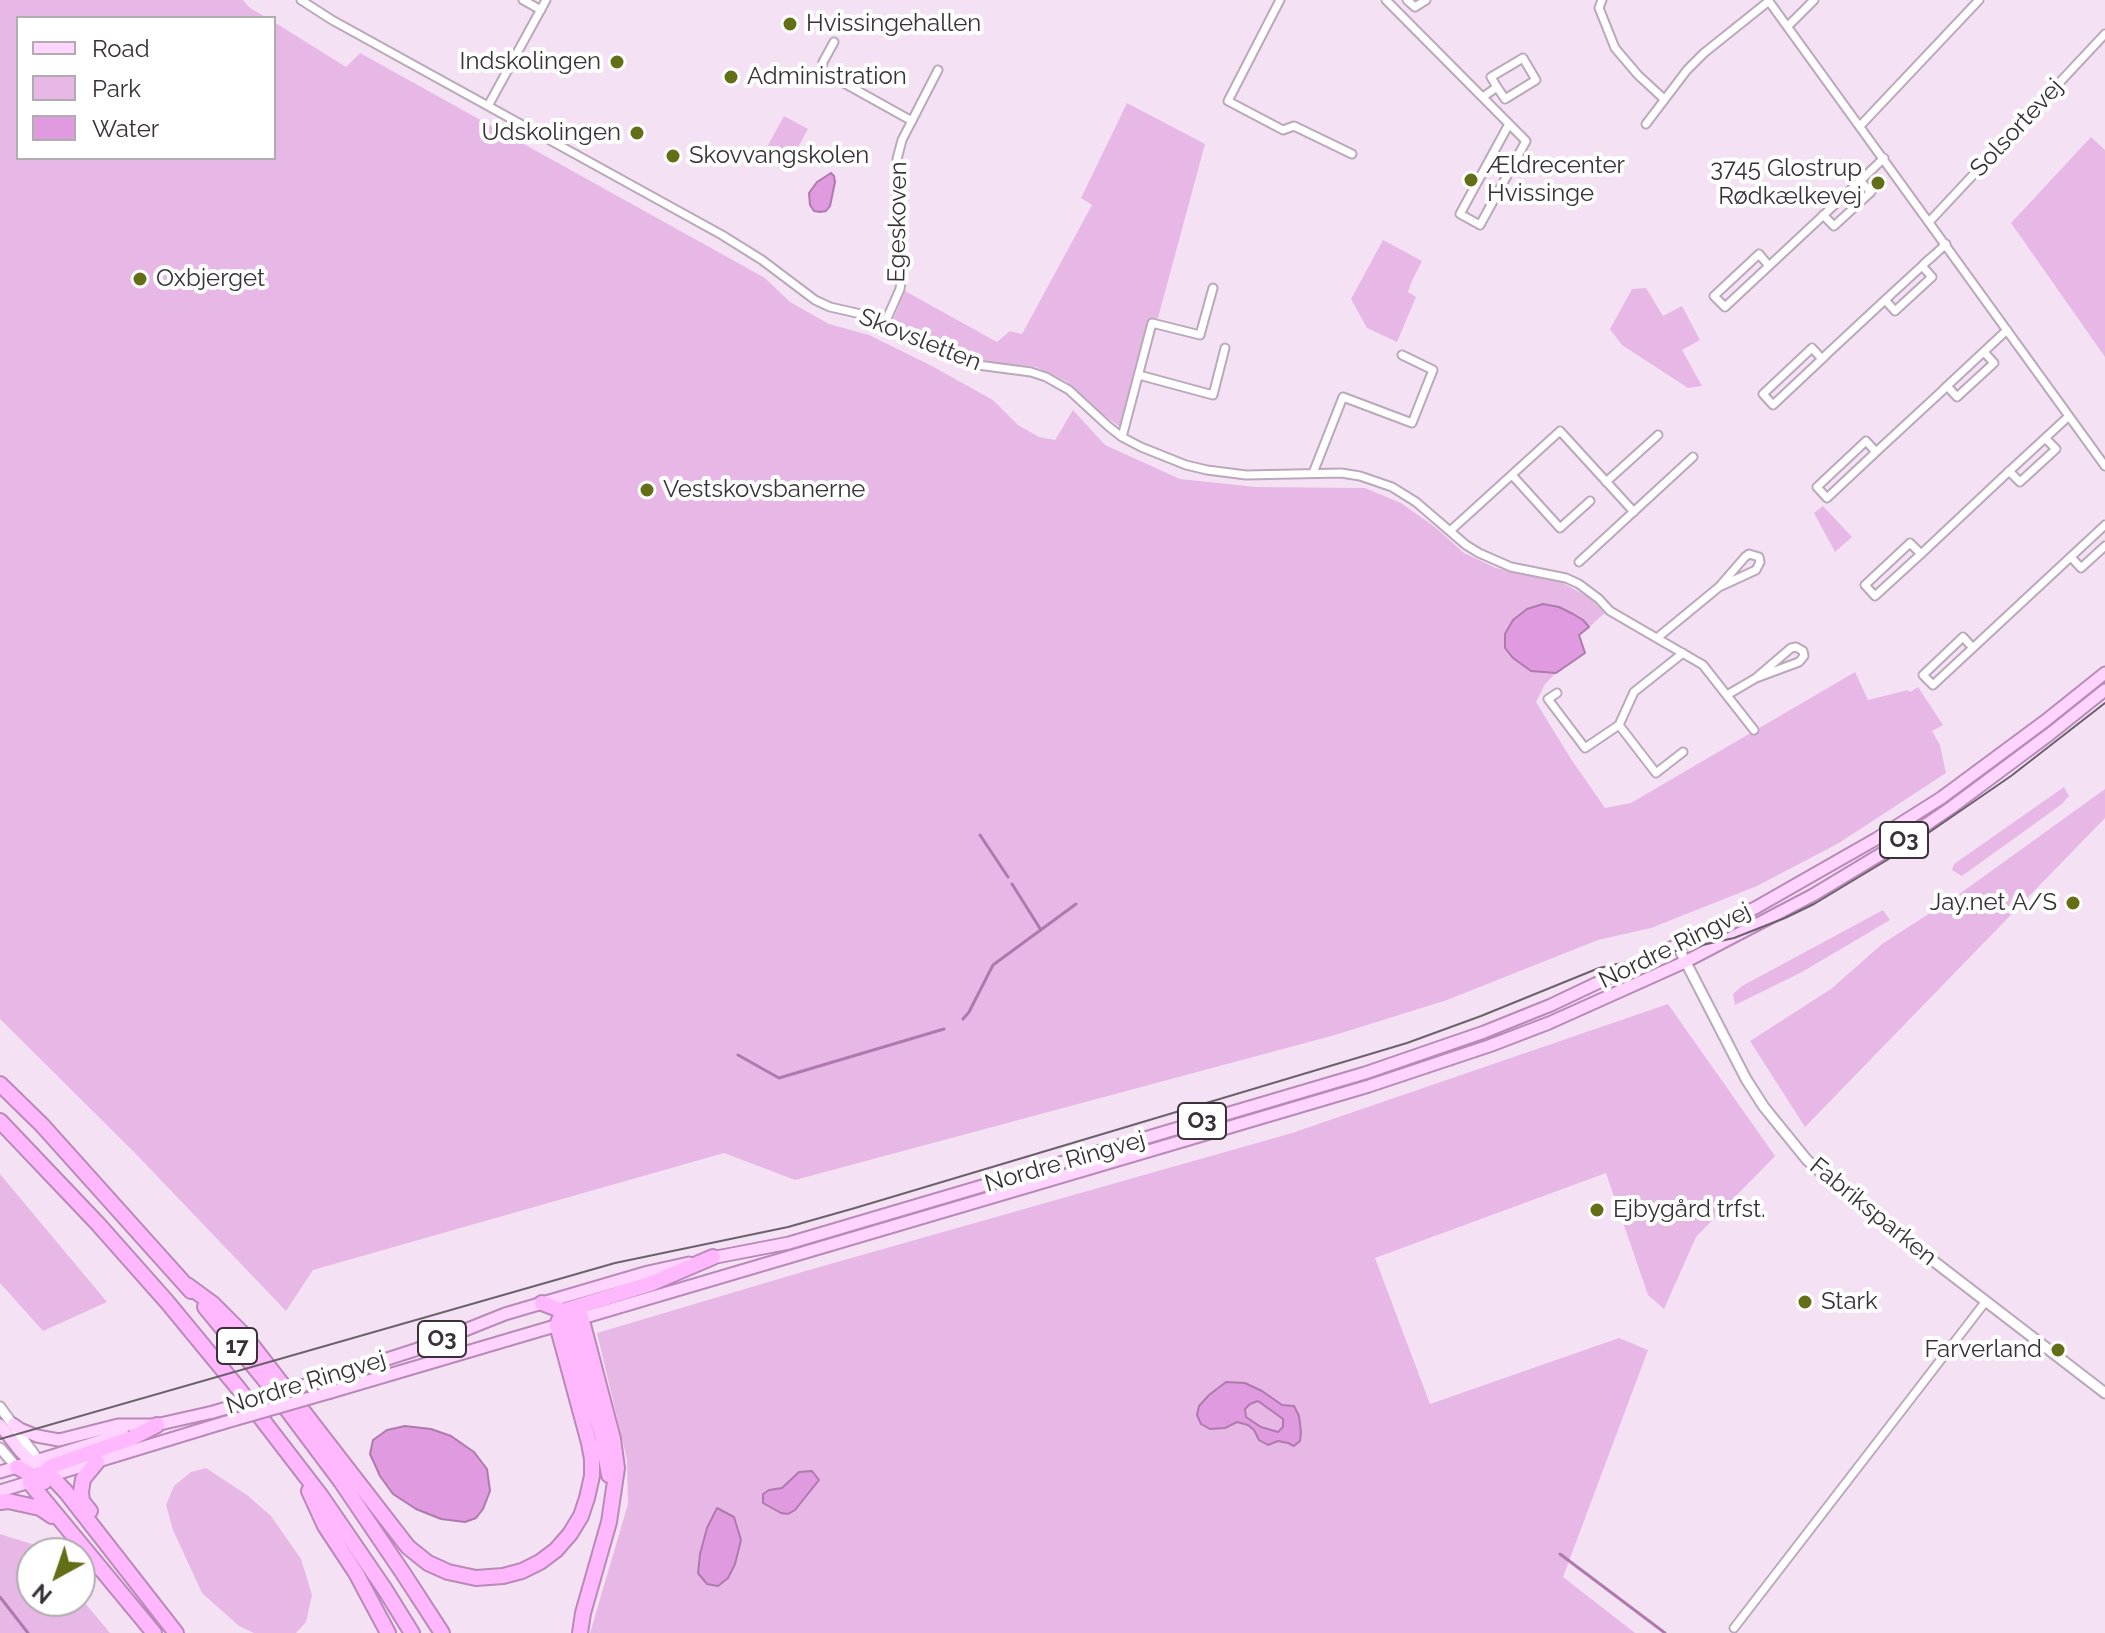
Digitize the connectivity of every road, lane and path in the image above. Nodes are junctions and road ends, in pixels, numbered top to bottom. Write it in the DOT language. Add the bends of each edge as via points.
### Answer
graph roads {
  1 [pos="301,0"];
  2 [pos="523,0"];
  3 [pos="546,0"];
  4 [pos="1280,0"];
  5 [pos="1386,0"];
  6 [pos="1405,0"];
  7 [pos="1426,0"];
  8 [pos="1602,0"];
  9 [pos="1768,0"];
  10 [pos="1814,0"];
  11 [pos="1979,0"];
  12 [pos="1393,7"];
  13 [pos="541,10"];
  14 [pos="1788,26"];
  15 [pos="2105,34"];
  16 [pos="834,42"];
  17 [pos="938,70"];
  18 [pos="1497,87"];
  19 [pos="1483,97"];
  20 [pos="1664,99"];
  21 [pos="488,106"];
  22 [pos="912,121"];
  23 [pos="1509,124"];
  24 [pos="1646,124"];
  25 [pos="1860,126"];
  26 [pos="1352,154"];
  27 [pos="1884,158"];
  28 [pos="1860,181"];
  29 [pos="1823,215"];
  30 [pos="1929,222"];
  31 [pos="1946,244"];
  32 [pos="1769,266"];
  33 [pos="1922,266"];
  34 [pos="1213,288"];
  35 [pos="1885,300"];
  36 [pos="885,323"];
  37 [pos="2007,330"];
  38 [pos="1225,348"];
  39 [pos="1984,352"];
  40 [pos="1402,355"];
  41 [pos="1822,359"];
  42 [pos="1139,375"];
  43 [pos="1947,386"];
  44 [pos="2069,416"];
  45 [pos="1658,435"];
  46 [pos="1122,437"];
  47 [pos="2045,438"];
  48 [pos="1876,452"];
  49 [pos="1693,457"];
  50 [pos="2105,466"];
  51 [pos="2009,471"];
  52 [pos="1313,473"];
  53 [pos="1512,475"];
  54 [pos="1606,482"];
  55 [pos="1590,501"];
  56 [pos="1634,512"];
  57 [pos="2105,525"];
  58 [pos="1450,531"];
  59 [pos="2105,546"];
  60 [pos="1921,554"];
  61 [pos="2071,557"];
  62 [pos="1579,562"];
  63 [pos="1719,587"];
  64 [pos="1657,638"];
  65 [pos="1973,648"];
  66 [pos="1683,653"];
  67 [pos="2105,673"];
  68 [pos="1756,678"];
  69 [pos="2105,690"];
  70 [pos="1557,693"];
  71 [pos="1727,695"];
  72 [pos="1619,725"];
  73 [pos="1754,730"];
  74 [pos="1683,752"];
  75 [pos="1677,945"];
  76 [pos="1685,962"];
  77 [pos="0,1084"];
  78 [pos="0,1121"];
  79 [pos="713,1257"];
  80 [pos="187,1285"];
  81 [pos="1986,1301"];
  82 [pos="542,1303"];
  83 [pos="568,1318"];
  84 [pos="2105,1393"];
  85 [pos="0,1407"];
  86 [pos="13,1424"];
  87 [pos="0,1425"];
  88 [pos="157,1425"];
  89 [pos="0,1448"];
  90 [pos="293,1458"];
  91 [pos="97,1462"];
  92 [pos="17,1467"];
  93 [pos="0,1472"];
  94 [pos="39,1472"];
  95 [pos="0,1491"];
  96 [pos="0,1502"];
  97 [pos="62,1522"];
  98 [pos="156,1607"];
  99 [pos="1734,1628"];
  100 [pos="154,1633"];
  101 [pos="176,1633"];
  102 [pos="388,1633"];
  103 [pos="412,1633"];
  104 [pos="442,1633"];
  105 [pos="580,1633"];
  1 -- 21 [label="street, Skovsletten"];
  2 -- 13 [label="street"];
  3 -- 13 [label="street"];
  4 -- 26 [label="street" via="1228,101 1283,130 1294,126"];
  5 -- 12 [label="street"];
  6 -- 7 [label="street" via="1415,7"];
  6 -- 12 [label="street"];
  8 -- 20 [label="street" via="1599,8 1615,48"];
  9 -- 14 [label="street"];
  9 -- 20 [label="street" via="1704,53"];
  10 -- 14 [label="street"];
  11 -- 25 [label="street"];
  12 -- 19 [label="street"];
  13 -- 21 [label="street"];
  14 -- 25 [label="street"];
  15 -- 30 [label="street, Solsortevej"];
  16 -- 22 [label="street" via="823,62 824,72"];
  17 -- 22 [label="street, Egeskoven"];
  18 -- 18 [label="street" via="1505,99 1536,80 1523,58 1491,77"];
  18 -- 19 [label="street"];
  19 -- 23 [label="street"];
  20 -- 24 [label="street"];
  21 -- 36 [label="street, Skovsletten" via="731,240 815,300"];
  22 -- 36 [label="street, Egeskoven" via="897,159 900,289"];
  23 -- 23 [label="street" via="1526,141 1480,225 1460,214"];
  25 -- 27 [label="street"];
  27 -- 28 [label="street"];
  27 -- 30 [label="street"];
  28 -- 29 [label="street"];
  28 -- 29 [label="street" via="1871,192 1834,226"];
  29 -- 32 [label="street"];
  30 -- 31 [label="street"];
  31 -- 33 [label="street"];
  31 -- 37 [label="street"];
  32 -- 32 [label="street" via="1759,254 1714,296 1725,307"];
  33 -- 35 [label="street"];
  33 -- 35 [label="street" via="1932,277 1895,311"];
  34 -- 42 [label="street" via="1200,335 1152,323"];
  35 -- 41 [label="street"];
  36 -- 46 [label="street, Skovsletten" via="970,364 1046,377 1069,390"];
  37 -- 39 [label="street"];
  37 -- 44 [label="street"];
  38 -- 42 [label="street" via="1213,395"];
  39 -- 43 [label="street"];
  39 -- 43 [label="street" via="1994,363 1957,397"];
  40 -- 52 [label="street" via="1433,370 1412,423 1343,397"];
  41 -- 41 [label="street" via="1812,348 1763,394 1773,405"];
  42 -- 46 [label="street"];
  43 -- 48 [label="street"];
  44 -- 47 [label="street"];
  44 -- 50 [label="street"];
  45 -- 54 [label="street"];
  46 -- 52 [label="street, Skovsletten" via="1207,470"];
  47 -- 51 [label="street"];
  47 -- 51 [label="street" via="2056,449 2020,482"];
  48 -- 48 [label="street" via="1866,441 1817,487 1827,498"];
  49 -- 56 [label="street"];
  51 -- 60 [label="street"];
  52 -- 58 [label="street, Skovsletten" via="1376,480 1405,494"];
  53 -- 54 [label="street" via="1560,431"];
  53 -- 55 [label="street" via="1560,528"];
  53 -- 58 [label="street"];
  54 -- 56 [label="street"];
  56 -- 62 [label="street"];
  57 -- 61 [label="street"];
  58 -- 64 [label="street, Skovsletten" via="1495,561 1566,578"];
  59 -- 61 [label="street" via="2081,568"];
  60 -- 60 [label="street" via="1910,543 1865,585 1875,596"];
  61 -- 65 [label="street"];
  63 -- 63 [label="street" via="1756,570 1759,557 1749,554"];
  63 -- 64 [label="street"];
  64 -- 66 [label="street"];
  65 -- 65 [label="street" via="1963,637 1923,675 1933,685"];
  66 -- 71 [label="street" via="1703,665"];
  66 -- 72 [label="street" via="1634,692"];
  67 -- 75 [label="main road, Nordre Ringvej / O3" via="1941,798 1755,908"];
  68 -- 68 [label="street" via="1799,662 1803,651 1791,648"];
  68 -- 71 [label="street"];
  69 -- 76 [label="main road, Nordre Ringvej / O3" via="1901,842"];
  70 -- 72 [label="street" via="1548,699 1585,748"];
  71 -- 73 [label="street"];
  72 -- 74 [label="street" via="1656,773"];
  75 -- 76 [label="street, Fabriksparken"];
  75 -- 79 [label="main road, Nordre Ringvej / O3" via="1551,1005 1422,1055 789,1243"];
  76 -- 81 [label="street, Fabriksparken" via="1746,1079 1807,1160"];
  76 -- 83 [label="main road, Nordre Ringvej / O3" via="1501,1041 1369,1086"];
  77 -- 80 [label="highway, 17"];
  78 -- 90 [label="highway, 17" via="168,1303"];
  79 -- 82 [label="main road, Nordre Ringvej / O3"];
  79 -- 83 [label="highway"];
  80 -- 83 [label="highway" via="244,1335 408,1547 428,1563 476,1578 503,1576 540,1562 581,1516 592,1476"];
  80 -- 104 [label="highway, 17" via="340,1480"];
  81 -- 84 [label="street, Fabriksparken"];
  81 -- 99 [label="street"];
  82 -- 83 [label="highway"];
  82 -- 88 [label="main road, Nordre Ringvej / O3, bridge" via="322,1380"];
  83 -- 91 [label="main road, Nordre Ringvej / O3, bridge"];
  83 -- 105 [label="highway" via="602,1436 612,1503"];
  85 -- 86 [label="street"];
  86 -- 88 [label="main road, Nordre Ringvej" via="59,1440 118,1425"];
  86 -- 94 [label="street"];
  87 -- 94 [label="main road"];
  88 -- 94 [label="highway"];
  89 -- 92 [label="street"];
  90 -- 102 [label="highway" via="325,1526"];
  90 -- 103 [label="highway, 17"];
  91 -- 94 [label="main road, Nordre Ringvej / O3"];
  91 -- 98 [label="highway" via="83,1479 82,1501 141,1578"];
  92 -- 93 [label="main road"];
  92 -- 94 [label="highway"];
  94 -- 95 [label="main road, Nordre Ringvej / O3"];
  94 -- 97 [label="highway"];
  94 -- 98 [label="highway" via="66,1492"];
  96 -- 97 [label="highway" via="40,1508"];
  97 -- 100 [label="highway"];
  98 -- 101 [label="highway"];
}
